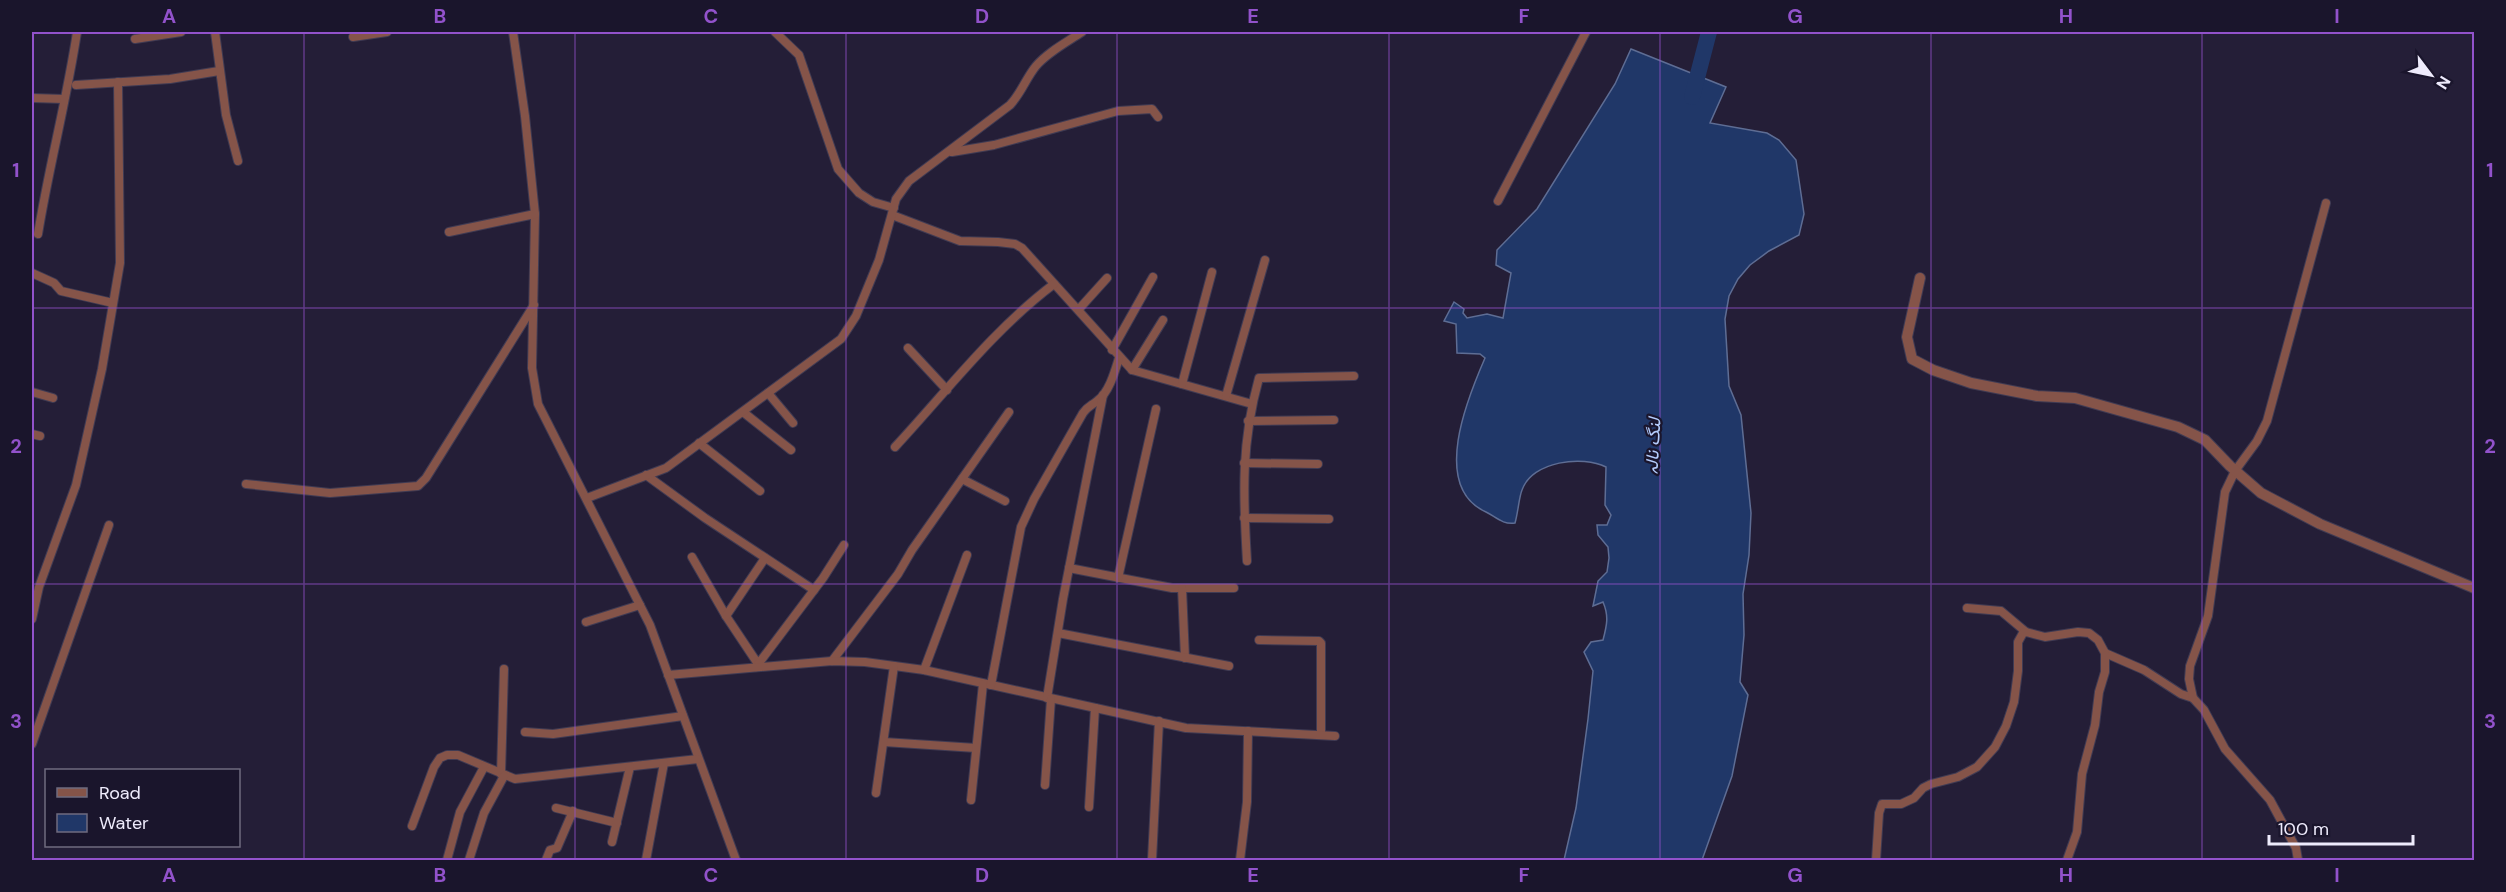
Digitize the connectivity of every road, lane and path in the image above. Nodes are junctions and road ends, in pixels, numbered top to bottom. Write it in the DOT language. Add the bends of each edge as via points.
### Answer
graph roads {
  1 [pos="77,32"];
  2 [pos="181,32"];
  3 [pos="214,32"];
  4 [pos="387,32"];
  5 [pos="513,32"];
  6 [pos="776,32"];
  7 [pos="1082,32"];
  8 [pos="1586,32"];
  9 [pos="353,37"];
  10 [pos="135,39"];
  11 [pos="219,71"];
  12 [pos="117,82"];
  13 [pos="76,85"];
  14 [pos="32,98"];
  15 [pos="64,99"];
  16 [pos="1158,117"];
  17 [pos="948,153"];
  18 [pos="238,161"];
  19 [pos="1498,201"];
  20 [pos="2326,203"];
  21 [pos="893,211"];
  22 [pos="535,214"];
  23 [pos="449,232"];
  24 [pos="38,234"];
  25 [pos="1265,261"];
  26 [pos="1212,272"];
  27 [pos="32,273"];
  28 [pos="1153,277"];
  29 [pos="1107,278"];
  30 [pos="1920,278"];
  31 [pos="1054,284"];
  32 [pos="113,303"];
  33 [pos="534,305"];
  34 [pos="1079,309"];
  35 [pos="1163,320"];
  36 [pos="908,348"];
  37 [pos="1112,350"];
  38 [pos="1119,358"];
  39 [pos="1132,370"];
  40 [pos="1354,376"];
  41 [pos="1182,384"];
  42 [pos="947,390"];
  43 [pos="32,392"];
  44 [pos="768,393"];
  45 [pos="1103,395"];
  46 [pos="1226,396"];
  47 [pos="53,399"];
  48 [pos="1252,404"];
  49 [pos="1156,410"];
  50 [pos="742,412"];
  51 [pos="1009,412"];
  52 [pos="1334,420"];
  53 [pos="1248,421"];
  54 [pos="793,423"];
  55 [pos="699,443"];
  56 [pos="895,447"];
  57 [pos="791,450"];
  58 [pos="1244,463"];
  59 [pos="1318,464"];
  60 [pos="2235,471"];
  61 [pos="646,475"];
  62 [pos="962,478"];
  63 [pos="246,484"];
  64 [pos="760,491"];
  65 [pos="587,498"];
  66 [pos="1005,501"];
  67 [pos="1244,518"];
  68 [pos="1329,519"];
  69 [pos="109,525"];
  70 [pos="844,545"];
  71 [pos="967,555"];
  72 [pos="692,557"];
  73 [pos="765,558"];
  74 [pos="1247,561"];
  75 [pos="1069,568"];
  76 [pos="1118,578"];
  77 [pos="1182,588"];
  78 [pos="1234,588"];
  79 [pos="2475,588"];
  80 [pos="814,590"];
  81 [pos="640,605"];
  82 [pos="1967,608"];
  83 [pos="726,616"];
  84 [pos="32,619"];
  85 [pos="586,622"];
  86 [pos="2026,632"];
  87 [pos="1058,633"];
  88 [pos="1259,640"];
  89 [pos="2105,653"];
  90 [pos="1185,658"];
  91 [pos="832,661"];
  92 [pos="757,665"];
  93 [pos="894,666"];
  94 [pos="1229,666"];
  95 [pos="504,669"];
  96 [pos="924,670"];
  97 [pos="668,675"];
  98 [pos="987,684"];
  99 [pos="1049,698"];
  100 [pos="2193,698"];
  101 [pos="1095,708"];
  102 [pos="683,716"];
  103 [pos="1159,721"];
  104 [pos="1248,731"];
  105 [pos="525,732"];
  106 [pos="1321,735"];
  107 [pos="1335,736"];
  108 [pos="884,742"];
  109 [pos="32,744"];
  110 [pos="976,748"];
  111 [pos="698,759"];
  112 [pos="664,763"];
  113 [pos="484,767"];
  114 [pos="630,767"];
  115 [pos="503,775"];
  116 [pos="1045,785"];
  117 [pos="876,793"];
  118 [pos="971,800"];
  119 [pos="1089,807"];
  120 [pos="556,808"];
  121 [pos="573,811"];
  122 [pos="617,823"];
  123 [pos="412,826"];
  124 [pos="612,842"];
  125 [pos="447,861"];
  126 [pos="469,861"];
  127 [pos="546,861"];
  128 [pos="646,861"];
  129 [pos="736,861"];
  130 [pos="1152,861"];
  131 [pos="1240,861"];
  132 [pos="1876,861"];
  133 [pos="2067,861"];
  134 [pos="2298,861"];
  1 -- 15 [label="street"];
  2 -- 10 [label="street"];
  3 -- 11 [label="street"];
  4 -- 9 [label="street"];
  5 -- 22 [label="street"];
  6 -- 21 [label="street" via="799,55 838,169 859,193"];
  7 -- 17 [label="street" via="1040,61 1010,105"];
  8 -- 19 [label="street"];
  11 -- 12 [label="street"];
  11 -- 18 [label="street"];
  12 -- 13 [label="street"];
  12 -- 32 [label="street" via="120,263"];
  14 -- 15 [label="street"];
  15 -- 24 [label="street"];
  16 -- 17 [label="street" via="1152,109 1118,111 994,145"];
  17 -- 21 [label="street" via="909,181"];
  20 -- 60 [label="street" via="2270,413 2257,441"];
  21 -- 31 [label="street" via="960,241 1015,244"];
  21 -- 44 [label="street" via="879,260 856,316 841,339"];
  22 -- 23 [label="street"];
  22 -- 33 [label="street"];
  25 -- 46 [label="street"];
  26 -- 41 [label="street"];
  27 -- 32 [label="street" via="54,283 61,291"];
  28 -- 37 [label="street"];
  29 -- 34 [label="street"];
  30 -- 60 [label="street" via="1906,337 1912,359 1971,383 2037,396 2075,398 2178,427 2205,440"];
  31 -- 34 [label="street"];
  31 -- 42 [label="street" via="1025,308"];
  32 -- 84 [label="street" via="76,485 39,587"];
  33 -- 63 [label="street" via="418,486 330,493"];
  33 -- 65 [label="street" via="532,368 538,404"];
  34 -- 37 [label="street"];
  35 -- 39 [label="street"];
  36 -- 42 [label="street"];
  37 -- 38 [label="street"];
  38 -- 39 [label="street"];
  38 -- 45 [label="street"];
  39 -- 41 [label="street"];
  40 -- 48 [label="street" via="1259,378"];
  41 -- 46 [label="street"];
  42 -- 56 [label="street"];
  43 -- 47 [label="street"];
  44 -- 50 [label="street"];
  44 -- 54 [label="street"];
  45 -- 75 [label="street"];
  45 -- 98 [label="street" via="1083,413 1021,527"];
  46 -- 48 [label="street"];
  48 -- 53 [label="street"];
  49 -- 76 [label="street"];
  50 -- 55 [label="street"];
  50 -- 57 [label="street"];
  51 -- 62 [label="street"];
  52 -- 53 [label="street"];
  53 -- 58 [label="street"];
  55 -- 61 [label="street" via="666,468"];
  55 -- 64 [label="street"];
  58 -- 59 [label="street"];
  58 -- 67 [label="street"];
  60 -- 79 [label="street" via="2261,493 2320,524"];
  60 -- 100 [label="street" via="2222,504 2208,616 2189,673"];
  61 -- 65 [label="street"];
  61 -- 73 [label="street"];
  62 -- 66 [label="street"];
  62 -- 91 [label="street" via="898,574"];
  65 -- 81 [label="street"];
  67 -- 68 [label="street"];
  67 -- 74 [label="street"];
  69 -- 109 [label="street"];
  70 -- 80 [label="street"];
  71 -- 96 [label="street"];
  72 -- 83 [label="street"];
  73 -- 80 [label="street"];
  73 -- 83 [label="street"];
  75 -- 76 [label="street"];
  75 -- 87 [label="street"];
  76 -- 77 [label="street"];
  77 -- 78 [label="street"];
  77 -- 90 [label="street"];
  80 -- 92 [label="street"];
  81 -- 85 [label="street"];
  81 -- 97 [label="street"];
  82 -- 86 [label="street" via="2001,611"];
  83 -- 92 [label="street"];
  86 -- 89 [label="street" via="2045,637 2089,633"];
  86 -- 132 [label="street" via="2018,642 2014,702 1995,747 1977,766 1958,777 1931,784 1901,804 1882,804"];
  87 -- 90 [label="street"];
  87 -- 99 [label="street"];
  88 -- 106 [label="street" via="1321,643"];
  89 -- 100 [label="street"];
  89 -- 133 [label="street" via="2104,679 2082,774 2077,832"];
  90 -- 94 [label="street"];
  91 -- 92 [label="street"];
  91 -- 93 [label="street"];
  92 -- 97 [label="street"];
  93 -- 96 [label="street"];
  93 -- 108 [label="street"];
  95 -- 115 [label="street"];
  96 -- 98 [label="street"];
  97 -- 102 [label="street"];
  98 -- 99 [label="street"];
  98 -- 110 [label="street"];
  99 -- 101 [label="street"];
  99 -- 116 [label="street"];
  100 -- 134 [label="street" via="2204,710 2224,749 2270,800 2296,848"];
  101 -- 103 [label="street"];
  101 -- 119 [label="street"];
  102 -- 105 [label="street" via="553,734"];
  102 -- 111 [label="street"];
  103 -- 104 [label="street" via="1186,728"];
  103 -- 130 [label="street"];
  104 -- 106 [label="street"];
  104 -- 131 [label="street" via="1247,802"];
  106 -- 107 [label="street"];
  108 -- 110 [label="street"];
  108 -- 117 [label="street"];
  110 -- 118 [label="street"];
  111 -- 112 [label="street"];
  111 -- 129 [label="street"];
  112 -- 114 [label="street"];
  112 -- 128 [label="street"];
  113 -- 115 [label="street"];
  113 -- 123 [label="street" via="458,756 441,758"];
  113 -- 125 [label="street" via="460,812"];
  114 -- 115 [label="street" via="515,779"];
  114 -- 122 [label="street"];
  115 -- 126 [label="street" via="484,813"];
  120 -- 121 [label="street"];
  121 -- 122 [label="street"];
  121 -- 127 [label="street" via="557,848 550,850"];
  122 -- 124 [label="street"];
}
